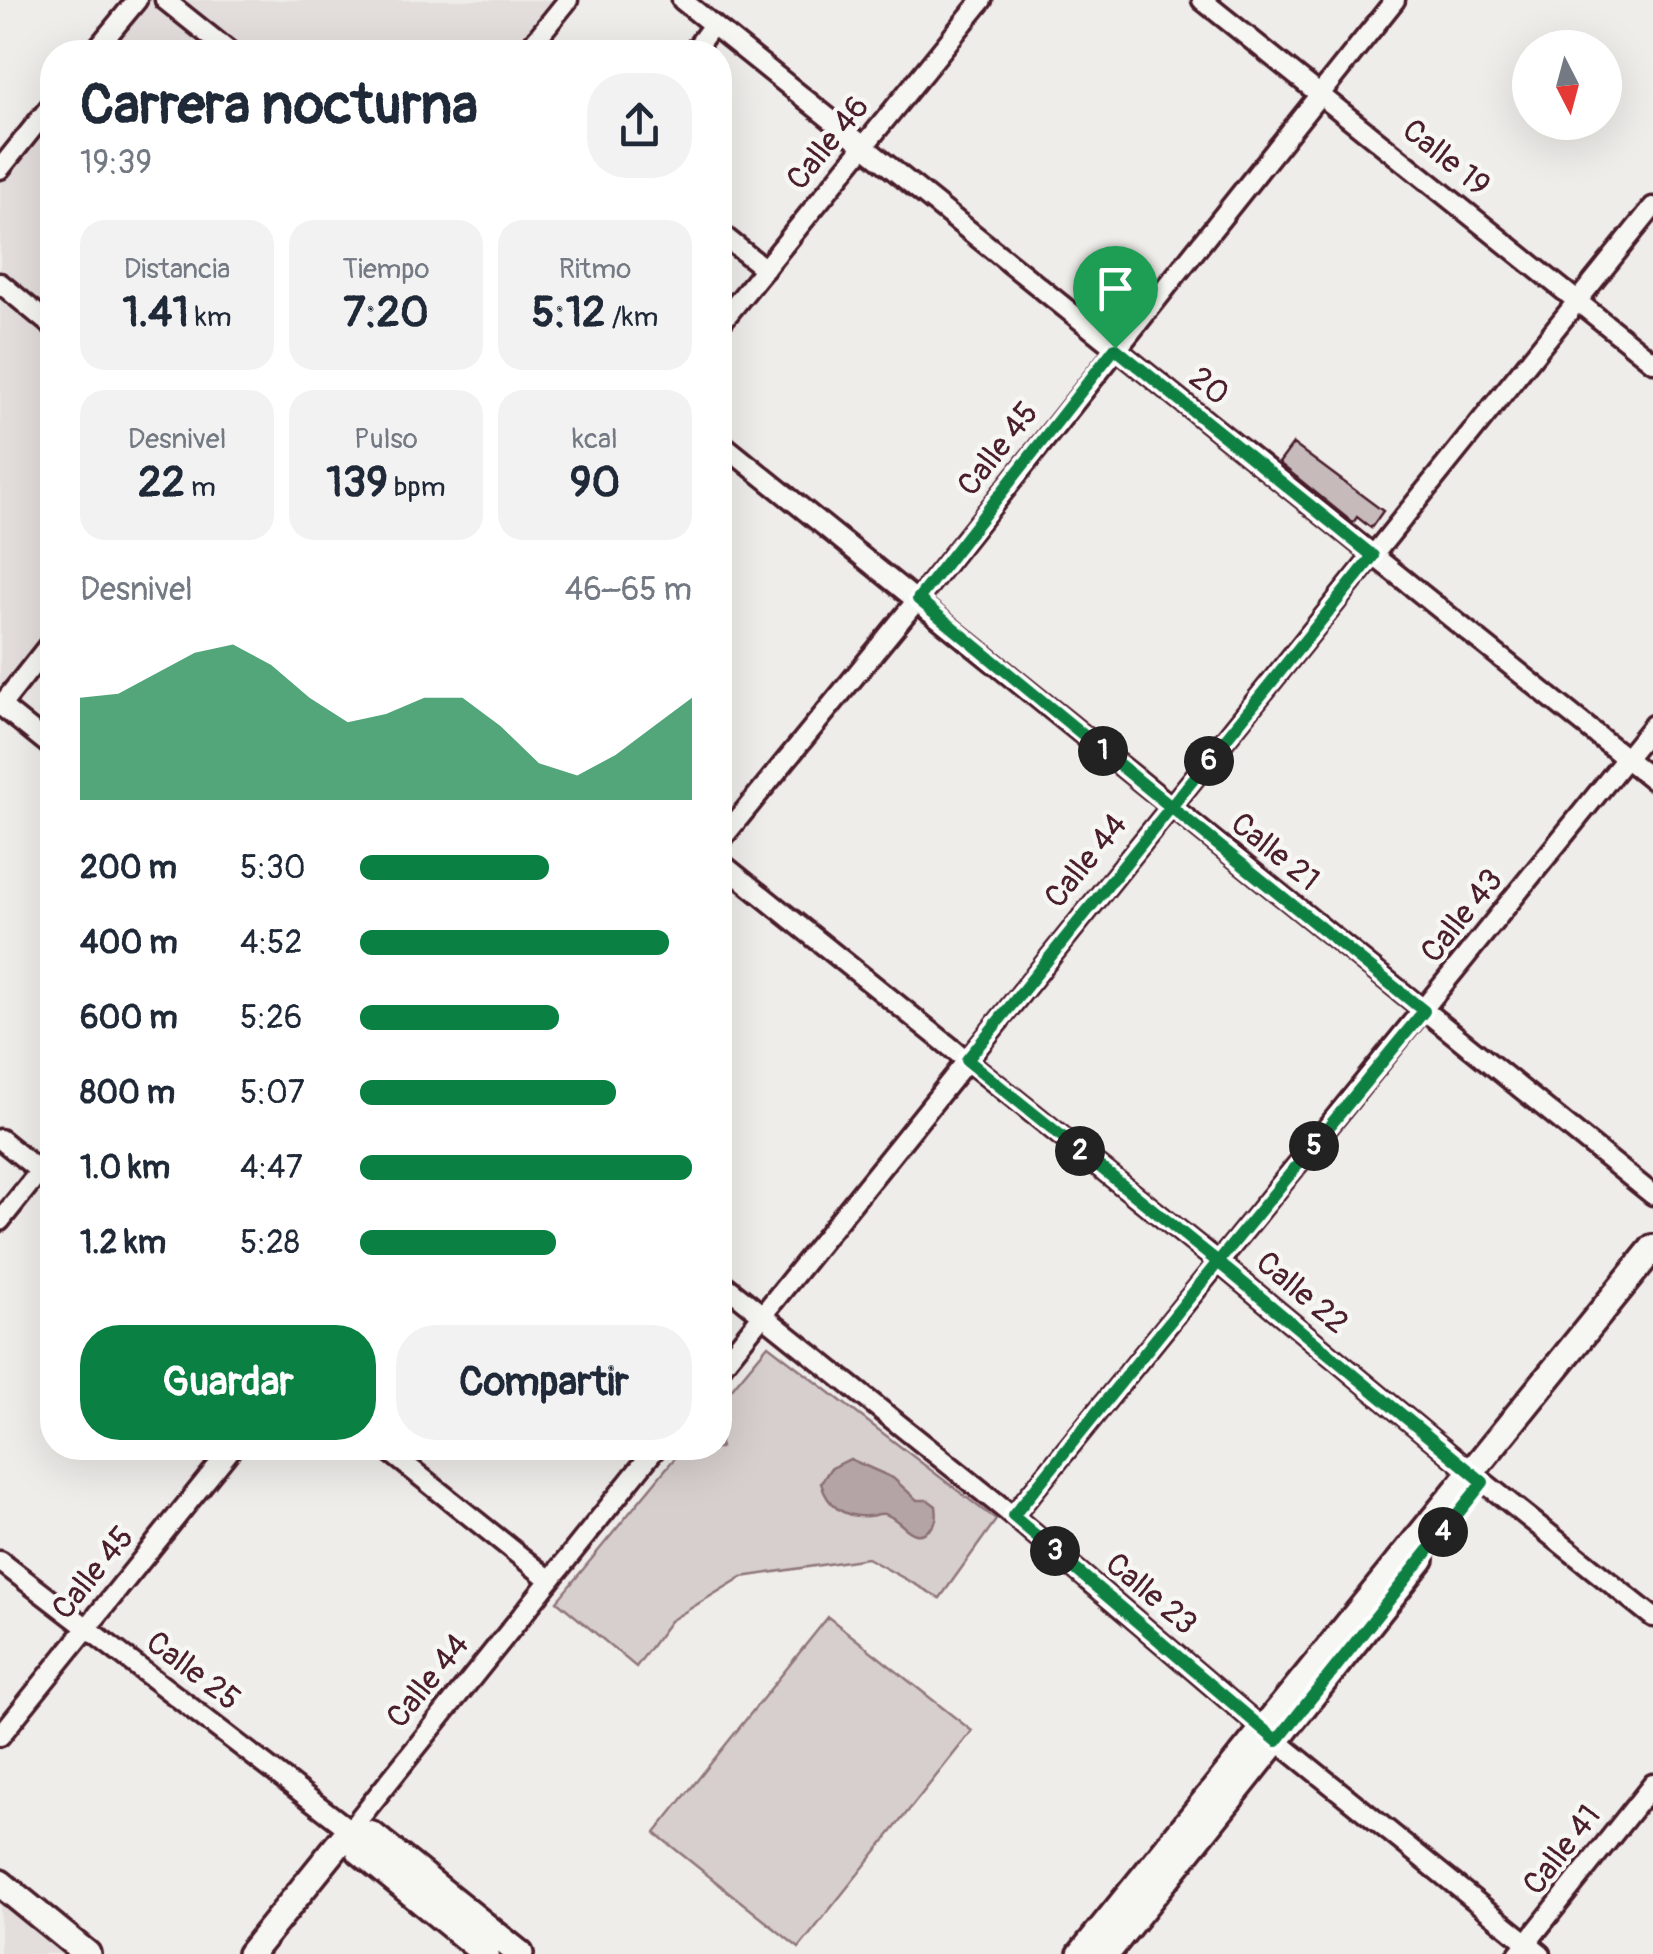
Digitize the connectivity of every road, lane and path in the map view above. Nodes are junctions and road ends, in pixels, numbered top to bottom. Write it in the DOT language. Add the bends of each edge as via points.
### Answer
graph roads {
  1 [pos="137,0"];
  2 [pos="165,0"];
  3 [pos="568,0"];
  4 [pos="682,0"];
  5 [pos="982,0"];
  6 [pos="1202,0"];
  7 [pos="1395,0"];
  8 [pos="713,26"];
  9 [pos="104,40"];
  10 [pos="215,40"];
  11 [pos="536,40"];
  12 [pos="702,40"];
  13 [pos="731,40"];
  14 [pos="732,41"];
  15 [pos="1320,94"];
  16 [pos="40,119"];
  17 [pos="864,146"];
  18 [pos="0,168"];
  19 [pos="1653,207"];
  20 [pos="732,242"];
  21 [pos="765,269"];
  22 [pos="0,284"];
  23 [pos="1577,301"];
  24 [pos="732,309"];
  25 [pos="40,316"];
  26 [pos="1115,348"];
  27 [pos="1653,362"];
  28 [pos="732,452"];
  29 [pos="1373,556"];
  30 [pos="918,599"];
  31 [pos="40,656"];
  32 [pos="0,705"];
  33 [pos="1653,725"];
  34 [pos="40,737"];
  35 [pos="1626,759"];
  36 [pos="1653,780"];
  37 [pos="1171,807"];
  38 [pos="732,825"];
  39 [pos="732,872"];
  40 [pos="1424,1011"];
  41 [pos="967,1060"];
  42 [pos="0,1139"];
  43 [pos="40,1164"];
  44 [pos="40,1178"];
  45 [pos="1653,1195"];
  46 [pos="0,1221"];
  47 [pos="1653,1248"];
  48 [pos="1218,1262"];
  49 [pos="1653,1272"];
  50 [pos="732,1291"];
  51 [pos="762,1315"];
  52 [pos="732,1353"];
  53 [pos="222,1460"];
  54 [pos="400,1460"];
  55 [pos="646,1460"];
  56 [pos="1476,1476"];
  57 [pos="1013,1516"];
  58 [pos="0,1561"];
  59 [pos="550,1580"];
  60 [pos="1653,1617"];
  61 [pos="86,1630"];
  62 [pos="1270,1734"];
  63 [pos="0,1736"];
  64 [pos="1653,1784"];
  65 [pos="350,1830"];
  66 [pos="0,1883"];
  67 [pos="1529,1950"];
  68 [pos="87,1954"];
  69 [pos="250,1954"];
  70 [pos="486,1954"];
  71 [pos="520,1954"];
  72 [pos="1081,1954"];
  73 [pos="1106,1954"];
  1 -- 9 [label="street"];
  2 -- 10 [label="street"];
  3 -- 11 [label="street"];
  4 -- 8 [label="street, 20"];
  5 -- 17 [label="street, Calle 46"];
  6 -- 15 [label="street, Calle 19"];
  7 -- 15 [label="street, Calle 45"];
  8 -- 12 [label="street"];
  8 -- 13 [label="street, 20"];
  14 -- 17 [label="street, 20"];
  15 -- 23 [label="street, Calle 19"];
  15 -- 26 [label="street, Calle 45"];
  16 -- 18 [label="street"];
  17 -- 21 [label="street, Calle 46"];
  17 -- 26 [label="street, 20"];
  19 -- 23 [label="street, Calle 44"];
  20 -- 21 [label="street"];
  21 -- 24 [label="street, Calle 46"];
  22 -- 25 [label="street"];
  23 -- 27 [label="street, Calle 19"];
  23 -- 29 [label="street, Calle 44"];
  26 -- 29 [label="street, 20"];
  26 -- 30 [label="street, Calle 45"];
  28 -- 30 [label="street, Calle 21"];
  29 -- 35 [label="street, 20"];
  29 -- 37 [label="street, Calle 44"];
  30 -- 37 [label="street, Calle 21"];
  30 -- 38 [label="street, Calle 45"];
  31 -- 32 [label="street"];
  32 -- 34 [label="street"];
  33 -- 35 [label="street, Calle 43"];
  35 -- 36 [label="street, 20"];
  35 -- 40 [label="street, Calle 43"];
  37 -- 40 [label="street, Calle 21"];
  37 -- 41 [label="street, Calle 44"];
  39 -- 41 [label="street, Calle 22"];
  40 -- 45 [label="street, Calle 21"];
  40 -- 48 [label="street, Calle 43"];
  41 -- 48 [label="street, Calle 22"];
  41 -- 51 [label="street, Calle 44"];
  42 -- 43 [label="street"];
  44 -- 46 [label="street"];
  47 -- 56 [label="main road"];
  48 -- 56 [label="street, Calle 22"];
  48 -- 57 [label="street, Calle 43"];
  49 -- 56 [label="main road"];
  50 -- 51 [label="street, Calle 23"];
  51 -- 52 [label="street, Calle 44"];
  51 -- 57 [label="street, Calle 23"];
  53 -- 61 [label="street, Calle 45"];
  54 -- 59 [label="street"];
  55 -- 59 [label="street, Calle 44"];
  56 -- 60 [label="street, Calle 22"];
  56 -- 62 [label="main road"];
  57 -- 62 [label="street, Calle 23"];
  58 -- 61 [label="street, Calle 25"];
  59 -- 65 [label="street, Calle 44"];
  61 -- 63 [label="street, Calle 45"];
  61 -- 65 [label="street, Calle 25"];
  62 -- 67 [label="street, Calle 23"];
  62 -- 72 [label="main road"];
  62 -- 73 [label="main road"];
  64 -- 67 [label="street, Calle 41"];
  65 -- 69 [label="main road, Calle 44"];
  65 -- 70 [label="main road, Calle 25" via="360,1851"];
  65 -- 71 [label="main road, Calle 25" via="372,1836"];
  66 -- 68 [label="main road"];
}
